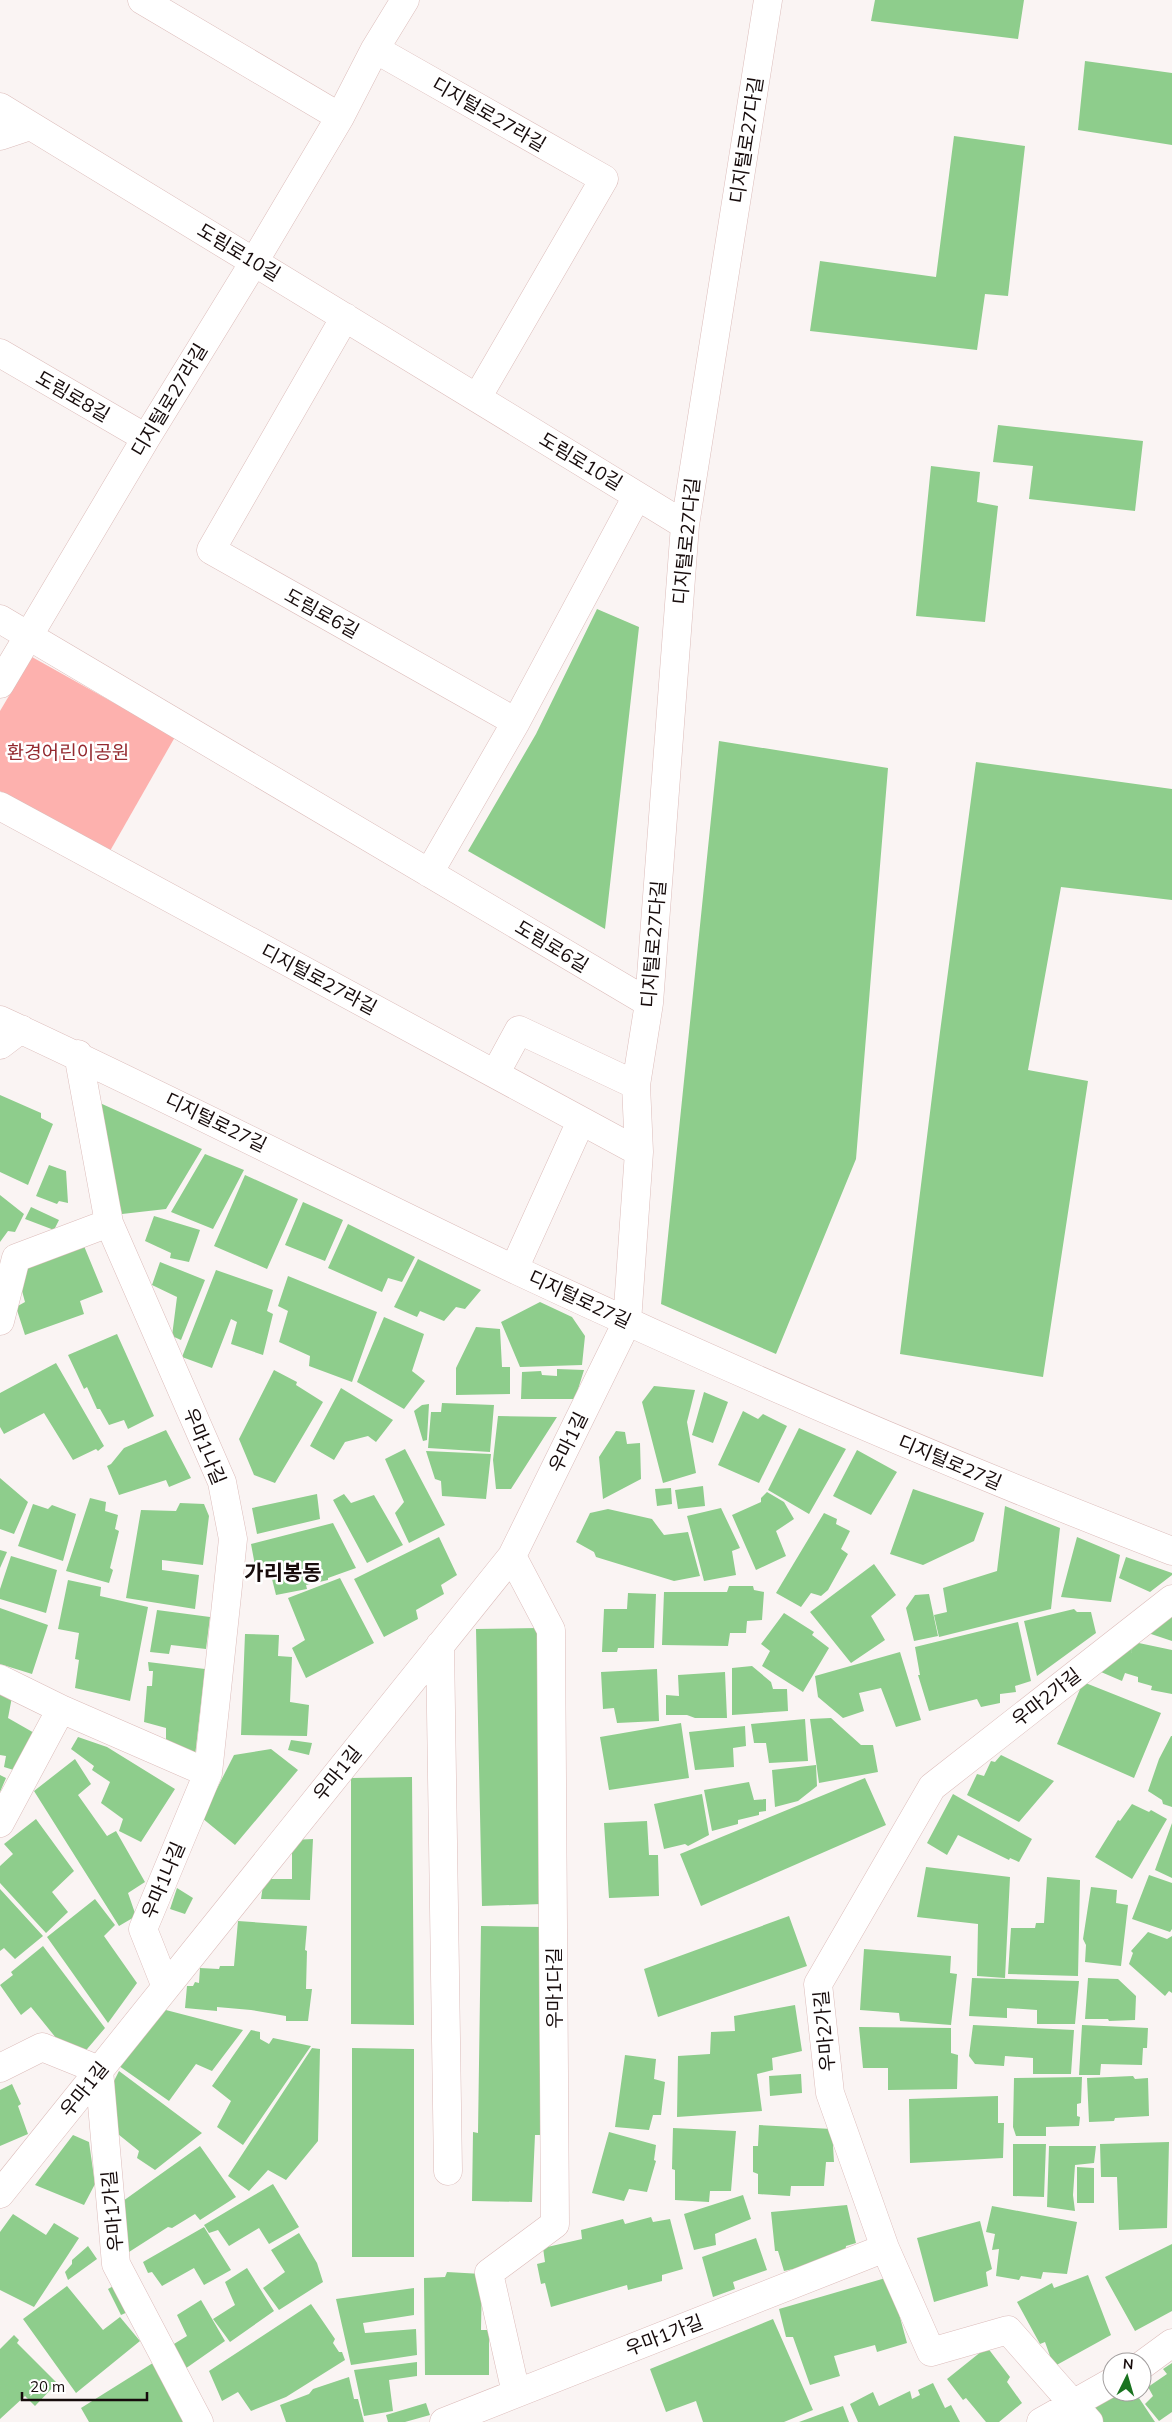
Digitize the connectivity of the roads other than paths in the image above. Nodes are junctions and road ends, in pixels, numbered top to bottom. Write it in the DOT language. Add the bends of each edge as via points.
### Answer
graph roads {
  1 [pos="142,0"];
  2 [pos="405,0"];
  3 [pos="768,0"];
  4 [pos="176,8"];
  5 [pos="375,48"];
  6 [pos="0,108"];
  7 [pos="340,117"];
  8 [pos="30,126"];
  9 [pos="0,136"];
  10 [pos="254,262"];
  11 [pos="345,317"];
  12 [pos="0,353"];
  13 [pos="477,398"];
  14 [pos="146,438"];
  15 [pos="638,496"];
  16 [pos="685,525"];
  17 [pos="0,619"];
  18 [pos="29,636"];
  19 [pos="0,684"];
  20 [pos="516,722"];
  21 [pos="0,806"];
  22 [pos="429,873"];
  23 [pos="649,1003"];
  24 [pos="7,1032"];
  25 [pos="78,1054"];
  26 [pos="495,1074"];
  27 [pos="636,1085"];
  28 [pos="581,1121"];
  29 [pos="639,1152"];
  30 [pos="109,1223"];
  31 [pos="514,1269"];
  32 [pos="0,1321"];
  33 [pos="627,1322"];
  34 [pos="1172,1551"];
  35 [pos="512,1556"];
  36 [pos="1172,1599"];
  37 [pos="440,1645"];
  38 [pos="0,1679"];
  39 [pos="61,1709"];
  40 [pos="208,1774"];
  41 [pos="0,1824"];
  42 [pos="166,1987"];
  43 [pos="0,2068"];
  44 [pos="99,2070"];
  45 [pos="448,2171"];
  46 [pos="0,2194"];
  47 [pos="884,2248"];
  48 [pos="1172,2343"];
  49 [pos="1152,2358"];
  50 [pos="1102,2392"];
  51 [pos="516,2393"];
  52 [pos="1082,2412"];
  53 [pos="461,2419"];
  54 [pos="199,2422"];
  55 [pos="1041,2422"];
  1 -- 4 [label="street"];
  2 -- 5 [label="street, 디지털로27라길"];
  3 -- 16 [label="street, 디지털로27다길"];
  4 -- 7 [label="street"];
  5 -- 7 [label="street, 디지털로27라길"];
  5 -- 13 [label="street, 디지털로27라길" via="604,180"];
  6 -- 8 [label="street, 도림로10길"];
  7 -- 10 [label="street, 디지털로27라길"];
  8 -- 9 [label="street"];
  8 -- 10 [label="street, 도림로10길"];
  10 -- 11 [label="street, 도림로10길"];
  10 -- 14 [label="street, 디지털로27라길"];
  11 -- 13 [label="street, 도림로10길"];
  11 -- 20 [label="street, 도림로6길" via="211,550"];
  12 -- 14 [label="street, 도림로8길"];
  13 -- 15 [label="street, 도림로10길"];
  14 -- 18 [label="street, 디지털로27라길"];
  15 -- 16 [label="street, 도림로10길"];
  15 -- 20 [label="street"];
  16 -- 23 [label="street, 디지털로27다길"];
  17 -- 18 [label="street, 도림로6길"];
  18 -- 19 [label="street, 디지털로27라길"];
  18 -- 22 [label="street, 도림로6길"];
  20 -- 22 [label="street"];
  21 -- 26 [label="street, 디지털로27라길"];
  22 -- 23 [label="street, 도림로6길"];
  23 -- 27 [label="street, 디지털로27다길"];
  24 -- 25 [label="street, 디지털로27길"];
  25 -- 30 [label="street, 우마1나길"];
  25 -- 31 [label="street, 디지털로27길"];
  26 -- 27 [label="street" via="520,1030"];
  26 -- 28 [label="street, 디지털로27라길"];
  27 -- 29 [label="street, 디지털로27다길"];
  28 -- 29 [label="street, 디지털로27라길"];
  28 -- 31 [label="street"];
  29 -- 33 [label="street, 디지털로27다길"];
  30 -- 32 [label="street" via="16,1258"];
  30 -- 40 [label="street, 우마1나길" via="222,1482 233,1539"];
  31 -- 33 [label="street, 디지털로27길"];
  33 -- 34 [label="street, 디지털로27길" via="1005,1486"];
  33 -- 35 [label="street, 우마1길"];
  35 -- 37 [label="street, 우마1길"];
  35 -- 51 [label="street, 우마1다길" via="552,1630 555,2214 555,2224 488,2274"];
  36 -- 47 [label="street, 우마2가길" via="932,1787 818,1984 830,2093"];
  37 -- 42 [label="street, 우마1길"];
  37 -- 45 [label="street"];
  38 -- 39 [label="street"];
  39 -- 40 [label="street"];
  39 -- 41 [label="street"];
  40 -- 42 [label="street, 우마1나길" via="143,1929"];
  42 -- 44 [label="street, 우마1길"];
  43 -- 44 [label="street" via="42,2047"];
  44 -- 46 [label="street, 우마1길"];
  44 -- 54 [label="street, 우마1가길" via="116,2264"];
  47 -- 51 [label="street, 우마1가길"];
  47 -- 52 [label="street, 우마2가길" via="931,2352 1008,2330"];
  48 -- 49 [label="street"];
  50 -- 52 [label="street"];
  51 -- 53 [label="street, 우마1가길"];
  52 -- 55 [label="street"];
}
